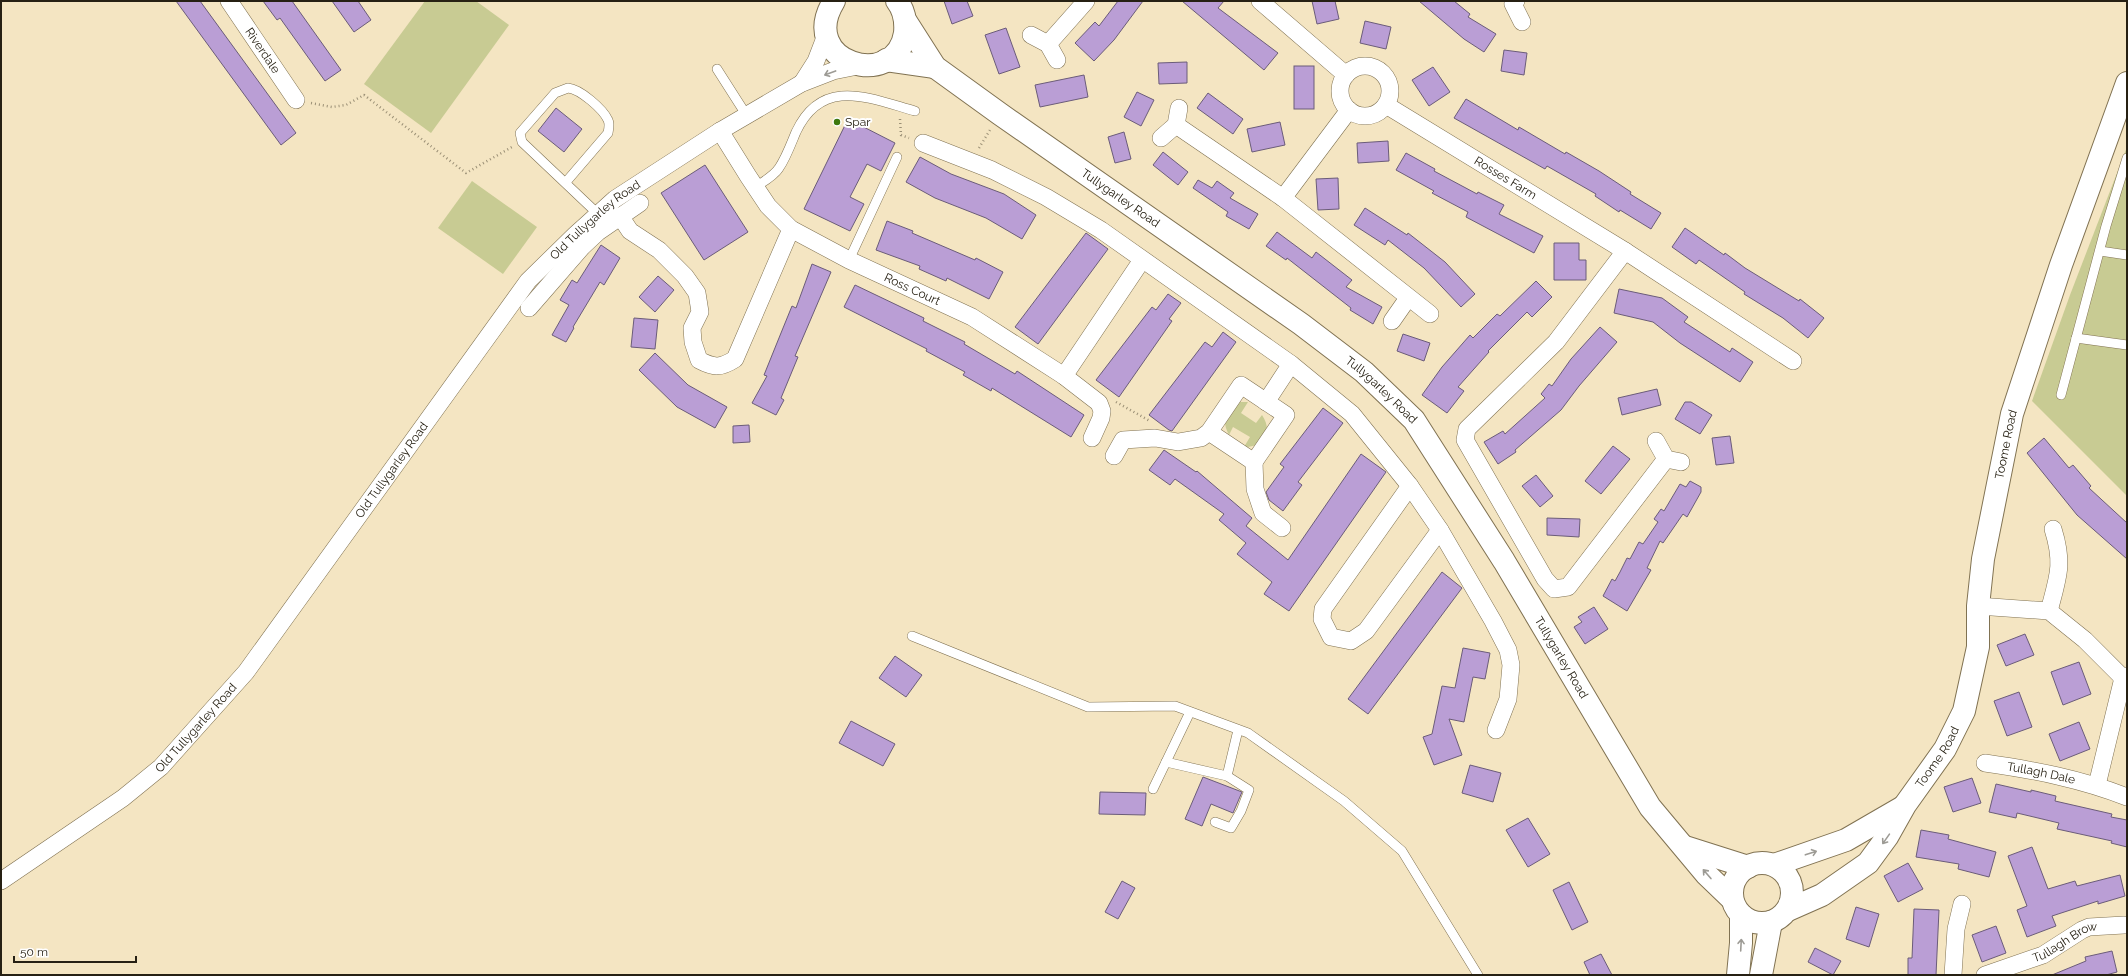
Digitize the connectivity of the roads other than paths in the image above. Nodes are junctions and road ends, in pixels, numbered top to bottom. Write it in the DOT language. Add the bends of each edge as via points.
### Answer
graph roads {
  1 [pos="229,1"];
  2 [pos="1086,1"];
  3 [pos="1511,2"];
  4 [pos="1269,4"];
  5 [pos="903,9"];
  6 [pos="826,14"];
  7 [pos="1522,22"];
  8 [pos="1031,35"];
  9 [pos="1048,44"];
  10 [pos="886,60"];
  11 [pos="1057,60"];
  12 [pos="858,66"];
  13 [pos="935,67"];
  14 [pos="717,69"];
  15 [pos="1346,75"];
  16 [pos="802,83"];
  17 [pos="2127,83"];
  18 [pos="296,100"];
  19 [pos="1386,105"];
  20 [pos="1179,108"];
  21 [pos="1349,110"];
  22 [pos="915,111"];
  23 [pos="747,116"];
  24 [pos="1176,125"];
  25 [pos="720,131"];
  26 [pos="1160,138"];
  27 [pos="923,143"];
  28 [pos="897,157"];
  29 [pos="2127,158"];
  30 [pos="566,182"];
  31 [pos="755,187"];
  32 [pos="1283,198"];
  33 [pos="640,203"];
  34 [pos="598,214"];
  35 [pos="620,216"];
  36 [pos="791,229"];
  37 [pos="1625,251"];
  38 [pos="2100,251"];
  39 [pos="2127,256"];
  40 [pos="849,260"];
  41 [pos="1142,260"];
  42 [pos="1408,298"];
  43 [pos="529,308"];
  44 [pos="1430,314"];
  45 [pos="1392,321"];
  46 [pos="2076,338"];
  47 [pos="2127,345"];
  48 [pos="1793,360"];
  49 [pos="1291,364"];
  50 [pos="1064,376"];
  51 [pos="2061,395"];
  52 [pos="1266,402"];
  53 [pos="1209,432"];
  54 [pos="1092,438"];
  55 [pos="1656,441"];
  56 [pos="1114,456"];
  57 [pos="1254,462"];
  58 [pos="1410,486"];
  59 [pos="1282,528"];
  60 [pos="2052,529"];
  61 [pos="1440,530"];
  62 [pos="1978,606"];
  63 [pos="2049,610"];
  64 [pos="912,636"];
  65 [pos="2125,677"];
  66 [pos="1190,712"];
  67 [pos="1238,730"];
  68 [pos="1496,730"];
  69 [pos="1166,762"];
  70 [pos="1986,763"];
  71 [pos="1226,776"];
  72 [pos="2097,785"];
  73 [pos="1153,789"];
  74 [pos="2127,797"];
  75 [pos="1905,805"];
  76 [pos="1215,822"];
  77 [pos="1685,847"];
  78 [pos="1774,865"];
  79 [pos="1748,867"];
  80 [pos="1,881"];
  81 [pos="1962,904"];
  82 [pos="1737,907"];
  83 [pos="1779,916"];
  84 [pos="2124,925"];
  85 [pos="1478,975"];
  86 [pos="1738,975"];
  87 [pos="1761,975"];
  88 [pos="1953,975"];
  89 [pos="1985,975"];
  1 -- 18 [label="street, Riverdale"];
  2 -- 9 [label="street"];
  3 -- 7 [label="street"];
  4 -- 15 [label="street"];
  5 -- 10 [label="street" via="904,37 899,48"];
  5 -- 13 [label="street, Tullygarley Road"];
  6 -- 12 [label="street" via="830,46 847,62"];
  6 -- 16 [label="street, Old Tullygarley Road" via="816,61"];
  8 -- 9 [label="street"];
  9 -- 11 [label="street"];
  10 -- 12 [label="street" via="870,66"];
  10 -- 13 [label="street, Tullygarley Road"];
  12 -- 16 [label="street, Old Tullygarley Road, one-way" via="833,71"];
  13 -- 77 [label="street, Tullygarley Road" via="1301,324 1364,372 1414,420 1504,561 1650,807"];
  14 -- 23 [label="lane"];
  15 -- 19 [label="street" via="1360,66 1376,69 1383,74 1388,85 1389,97"];
  15 -- 21 [label="street" via="1340,89 1344,105"];
  16 -- 23 [label="street, Old Tullygarley Road"];
  17 -- 62 [label="street, Toome Road" via="2061,265 2012,414 1983,559"];
  19 -- 21 [label="street" via="1375,114 1369,115 1355,114"];
  19 -- 37 [label="street, Rosses Farm"];
  20 -- 24 [label="street"];
  21 -- 32 [label="street"];
  22 -- 31 [label="lane" via="862,96 839,96 815,105 803,119 779,169"];
  23 -- 25 [label="street, Old Tullygarley Road"];
  24 -- 26 [label="street"];
  24 -- 32 [label="street"];
  25 -- 31 [label="street, Ross Court"];
  25 -- 34 [label="street, Old Tullygarley Road" via="615,199"];
  27 -- 41 [label="street" via="1046,196 1101,230"];
  28 -- 40 [label="lane"];
  29 -- 38 [label="lane"];
  30 -- 30 [label="lane" via="522,142 520,133 555,93 568,88 582,92 604,114 609,126 608,133"];
  30 -- 34 [label="lane"];
  31 -- 36 [label="street, Ross Court" via="768,206"];
  32 -- 42 [label="street"];
  33 -- 35 [label="street"];
  34 -- 80 [label="street, Old Tullygarley Road" via="528,281 246,672 161,767 123,798"];
  35 -- 36 [label="street" via="630,231 659,250 685,276 697,293 700,312 692,328 693,342 699,360 711,366 722,367 735,359"];
  35 -- 43 [label="street" via="582,247"];
  36 -- 40 [label="street, Ross Court"];
  37 -- 48 [label="street, Rosses Farm"];
  37 -- 55 [label="street" via="1556,342 1466,429 1465,440 1545,579 1554,589 1568,587 1674,460"];
  38 -- 39 [label="lane"];
  38 -- 46 [label="lane"];
  40 -- 50 [label="street, Ross Court" via="972,317"];
  41 -- 49 [label="street"];
  41 -- 50 [label="street"];
  42 -- 44 [label="street"];
  42 -- 45 [label="street"];
  46 -- 47 [label="lane"];
  46 -- 51 [label="lane"];
  49 -- 52 [label="street"];
  49 -- 58 [label="street" via="1352,414"];
  50 -- 54 [label="street, Ross Court" via="1099,403 1101,418"];
  52 -- 53 [label="street" via="1241,385"];
  52 -- 57 [label="street" via="1286,415"];
  53 -- 56 [label="street" via="1201,438 1178,442 1155,438 1123,440"];
  53 -- 57 [label="street"];
  57 -- 59 [label="street" via="1255,489 1263,513"];
  58 -- 61 [label="street"];
  58 -- 61 [label="street" via="1323,610 1322,619 1332,638 1350,640 1366,631"];
  60 -- 63 [label="street" via="2060,559 2058,578"];
  61 -- 68 [label="street" via="1508,650 1511,665 1508,699"];
  62 -- 63 [label="street"];
  62 -- 75 [label="street, Toome Road" via="1978,648 1964,711 1945,749"];
  63 -- 65 [label="street"];
  64 -- 66 [label="lane" via="1088,707 1175,706"];
  65 -- 72 [label="street"];
  66 -- 67 [label="lane"];
  66 -- 69 [label="lane"];
  67 -- 71 [label="lane"];
  67 -- 85 [label="lane" via="1248,733 1344,801 1402,851"];
  69 -- 71 [label="lane"];
  69 -- 73 [label="lane"];
  70 -- 72 [label="street, Tullagh Dale"];
  71 -- 76 [label="lane" via="1249,790 1241,811 1230,828"];
  72 -- 74 [label="street, Tullagh Dale"];
  78 -- 75 [label="street, Toome Road, one-way" via="1846,840"];
  75 -- 83 [label="street, Toome Road, one-way" via="1888,837 1868,863 1822,895"];
  77 -- 79 [label="street"];
  82 -- 77 [label="street, Tullygarley Road, one-way"];
  78 -- 79 [label="street" via="1758,863"];
  78 -- 83 [label="street" via="1785,873 1791,884 1792,898"];
  79 -- 82 [label="street" via="1738,875 1734,883"];
  81 -- 88 [label="street" via="1956,929"];
  82 -- 83 [label="street" via="1756,923"];
  86 -- 82 [label="street, one-way" via="1741,943"];
  83 -- 87 [label="street"];
  84 -- 89 [label="street, Tullagh Brow" via="2082,930 2039,957"];
}
